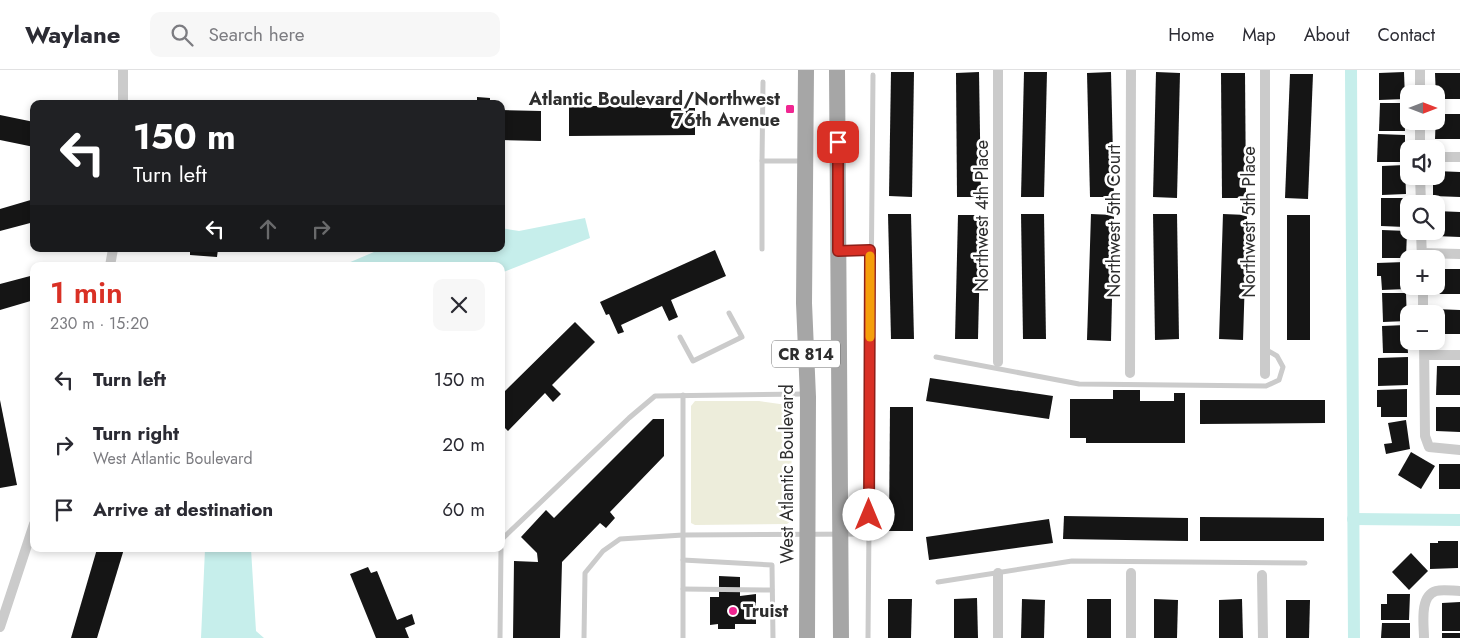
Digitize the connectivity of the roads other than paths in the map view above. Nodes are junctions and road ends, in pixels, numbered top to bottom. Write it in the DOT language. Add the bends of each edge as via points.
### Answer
graph roads {
  1 [pos="123,70"];
  2 [pos="806,70"];
  3 [pos="837,70"];
  4 [pos="998,70"];
  5 [pos="1131,70"];
  6 [pos="1265,70"];
  7 [pos="1420,70"];
  8 [pos="873,75"];
  9 [pos="764,82"];
  10 [pos="1420,85"];
  11 [pos="123,100"];
  12 [pos="1445,157"];
  13 [pos="1460,157"];
  14 [pos="762,162"];
  15 [pos="805,162"];
  16 [pos="762,250"];
  17 [pos="870,250"];
  18 [pos="838,251"];
  19 [pos="1460,254"];
  20 [pos="1445,255"];
  21 [pos="729,313"];
  22 [pos="680,337"];
  23 [pos="1265,349"];
  24 [pos="1425,350"];
  25 [pos="1425,355"];
  26 [pos="1460,355"];
  27 [pos="936,357"];
  28 [pos="998,365"];
  29 [pos="1130,373"];
  30 [pos="1265,374"];
  31 [pos="1133,384"];
  32 [pos="808,394"];
  33 [pos="683,395"];
  34 [pos="1460,450"];
  35 [pos="808,534"];
  36 [pos="840,534"];
  37 [pos="869,534"];
  38 [pos="683,535"];
  39 [pos="30,536"];
  40 [pos="505,536"];
  41 [pos="501,552"];
  42 [pos="683,560"];
  43 [pos="1131,562"];
  44 [pos="1262,562"];
  45 [pos="1305,563"];
  46 [pos="998,572"];
  47 [pos="1131,574"];
  48 [pos="1262,575"];
  49 [pos="938,582"];
  50 [pos="683,589"];
  51 [pos="772,590"];
  52 [pos="1460,591"];
  53 [pos="0,628"];
  54 [pos="500,638"];
  55 [pos="584,638"];
  56 [pos="683,638"];
  57 [pos="773,638"];
  58 [pos="807,638"];
  59 [pos="841,638"];
  60 [pos="868,638"];
  61 [pos="998,638"];
  62 [pos="1131,638"];
  63 [pos="1263,638"];
  64 [pos="1424,638"];
  1 -- 11 [label="street"];
  2 -- 15 [label="main road, West Atlantic Boulevard / CR 814"];
  3 -- 18 [label="main road, CR 814"];
  4 -- 28 [label="street, Northwest 4th Place"];
  5 -- 29 [label="street, Northwest 5th Court"];
  6 -- 23 [label="street, Northwest 5th Place"];
  7 -- 10 [label="street"];
  8 -- 17 [label="lane"];
  9 -- 14 [label="lane"];
  12 -- 13 [label="street"];
  14 -- 15 [label="lane"];
  14 -- 16 [label="lane"];
  15 -- 35 [label="main road, West Atlantic Boulevard / CR 814"];
  17 -- 18 [label="lane"];
  17 -- 37 [label="lane"];
  18 -- 36 [label="main road, CR 814"];
  19 -- 20 [label="street"];
  21 -- 22 [label="lane" via="742,337 693,361"];
  23 -- 30 [label="street, Northwest 5th Place"];
  23 -- 31 [label="lane" via="1277,356 1283,367 1279,380 1266,386"];
  24 -- 25 [label="street"];
  25 -- 26 [label="street"];
  25 -- 34 [label="street" via="1425,436 1429,447"];
  27 -- 28 [label="lane"];
  28 -- 31 [label="lane" via="1079,384"];
  29 -- 31 [label="lane"];
  32 -- 33 [label="lane"];
  33 -- 38 [label="lane"];
  33 -- 40 [label="lane" via="656,396"];
  35 -- 36 [label="lane"];
  35 -- 38 [label="lane"];
  35 -- 58 [label="main road, West Atlantic Boulevard / CR 814"];
  36 -- 37 [label="lane"];
  36 -- 59 [label="main road, CR 814"];
  37 -- 60 [label="lane"];
  38 -- 42 [label="lane"];
  38 -- 55 [label="lane" via="620,539 603,551 585,573"];
  39 -- 53 [label="street"];
  41 -- 54 [label="lane"];
  42 -- 50 [label="lane"];
  42 -- 51 [label="lane" via="772,565"];
  43 -- 44 [label="lane"];
  43 -- 46 [label="lane" via="1072,561"];
  43 -- 47 [label="lane"];
  44 -- 45 [label="lane"];
  44 -- 48 [label="lane"];
  46 -- 49 [label="lane"];
  46 -- 61 [label="street"];
  47 -- 62 [label="street"];
  48 -- 63 [label="street"];
  50 -- 51 [label="lane"];
  50 -- 56 [label="lane"];
  51 -- 57 [label="lane"];
  52 -- 64 [label="street" via="1435,591 1427,598 1423,615"];
}
